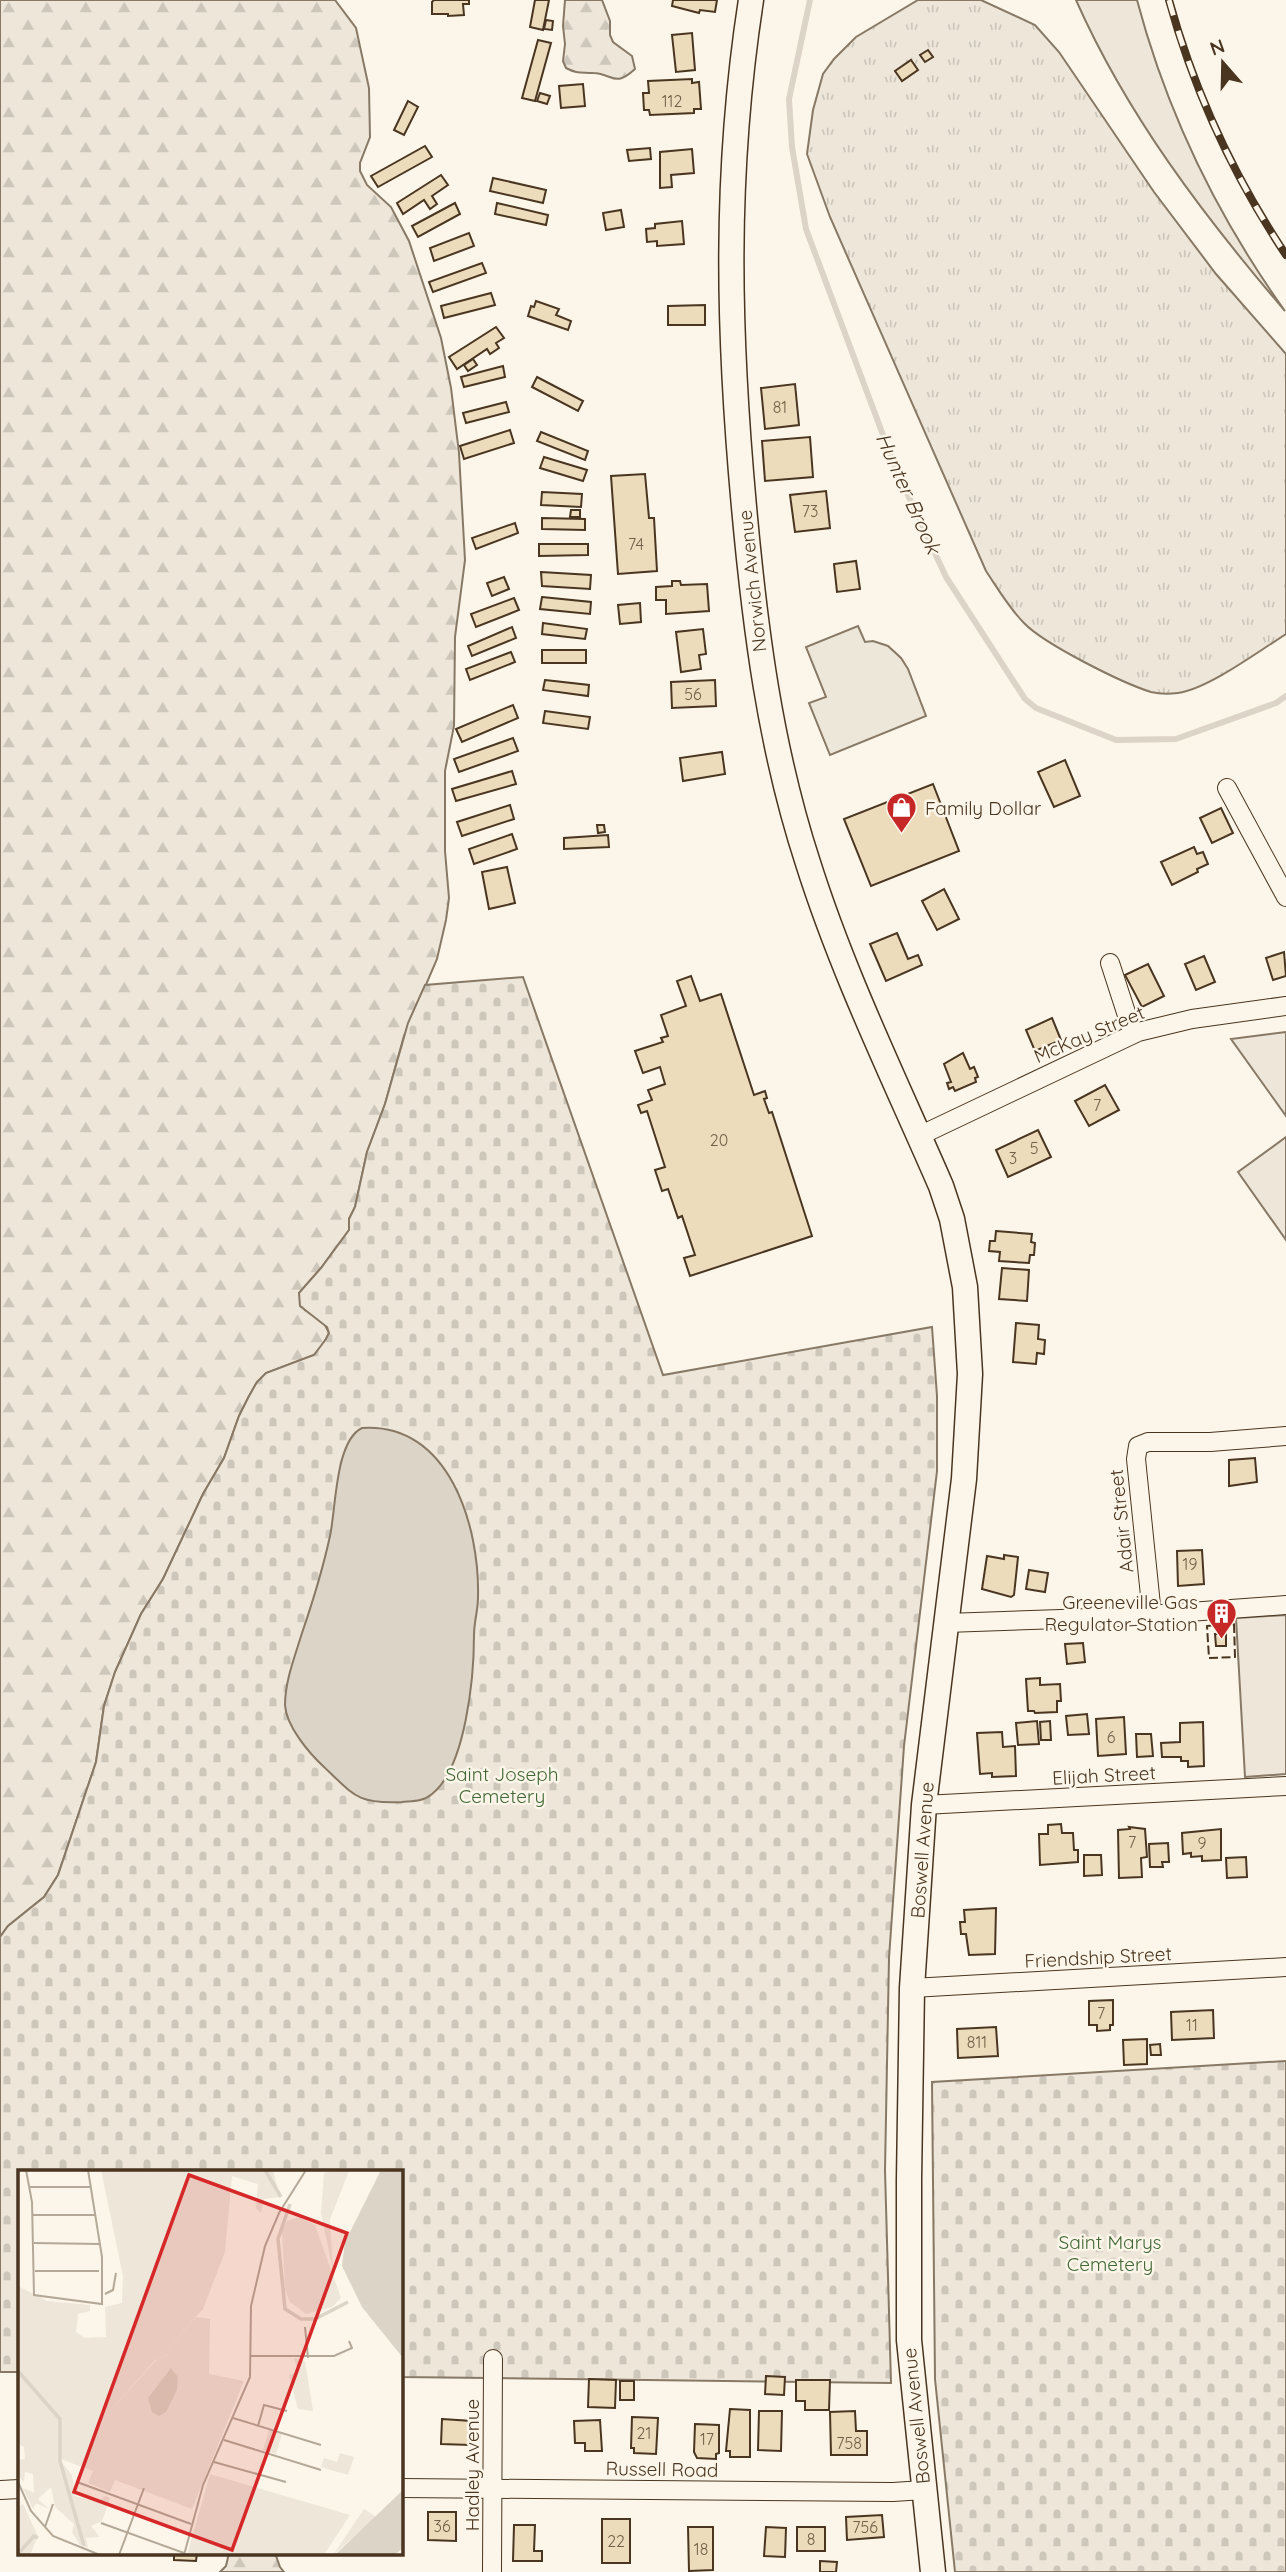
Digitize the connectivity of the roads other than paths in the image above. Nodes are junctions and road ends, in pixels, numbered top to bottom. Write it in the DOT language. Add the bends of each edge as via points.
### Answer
graph roads {
  1 [pos="751,0"];
  2 [pos="1227,788"];
  3 [pos="1286,897"];
  4 [pos="1110,963"];
  5 [pos="1286,1006"];
  6 [pos="1133,1034"];
  7 [pos="919,1136"];
  8 [pos="1286,1436"];
  9 [pos="1286,1605"];
  10 [pos="1152,1615"];
  11 [pos="946,1623"];
  12 [pos="1286,1786"];
  13 [pos="924,1805"];
  14 [pos="1286,1967"];
  15 [pos="912,1988"];
  16 [pos="493,2359"];
  17 [pos="402,2488"];
  18 [pos="493,2488"];
  19 [pos="924,2490"];
  20 [pos="492,2572"];
  21 [pos="933,2572"];
  1 -- 7 [label="main road, Norwich Avenue" via="733,153 730,269 737,428 763,676 783,775 815,885"];
  2 -- 3 [label="street"];
  4 -- 6 [label="street"];
  5 -- 6 [label="street, McKay Street" via="1192,1019"];
  6 -- 7 [label="street, McKay Street"];
  7 -- 11 [label="main road, Boswell Avenue" via="952,1219 965,1287 970,1374 964,1479"];
  8 -- 10 [label="street, Adair Street" via="1139,1446 1136,1459"];
  9 -- 10 [label="street"];
  10 -- 11 [label="street"];
  11 -- 13 [label="main road, Boswell Avenue"];
  12 -- 13 [label="street, Elijah Street"];
  13 -- 15 [label="main road, Boswell Avenue"];
  14 -- 15 [label="street, Friendship Street"];
  15 -- 19 [label="main road, Boswell Avenue" via="909,2340"];
  16 -- 18 [label="street, Hadley Avenue"];
  17 -- 18 [label="street, Russell Road"];
  18 -- 19 [label="street, Russell Road"];
  18 -- 20 [label="street, Hadley Avenue"];
  19 -- 21 [label="main road, Boswell Avenue"];
}
